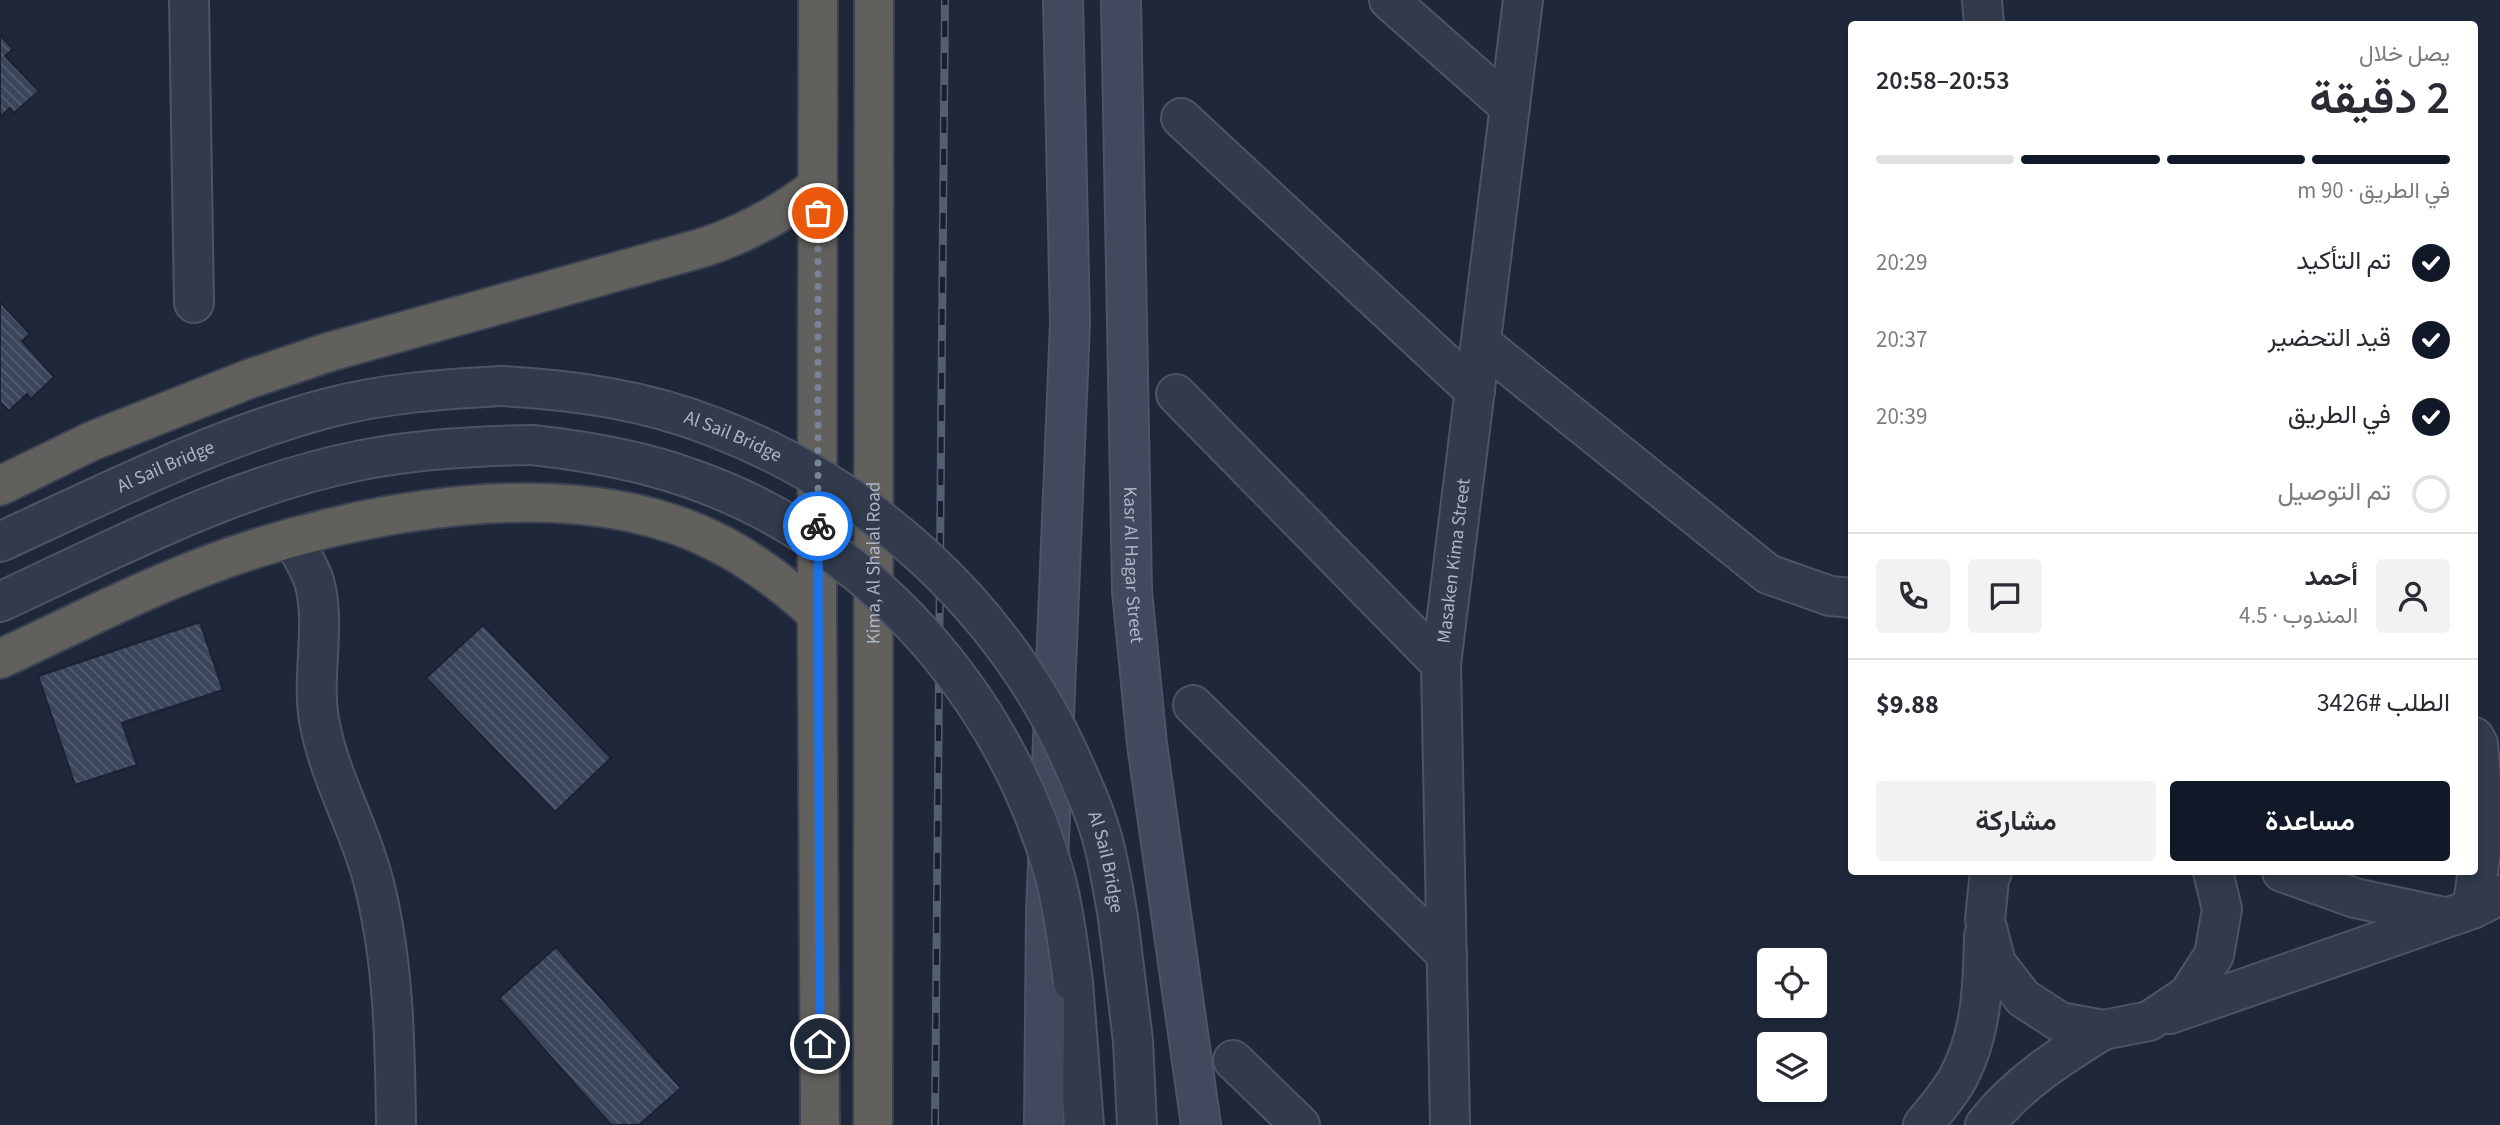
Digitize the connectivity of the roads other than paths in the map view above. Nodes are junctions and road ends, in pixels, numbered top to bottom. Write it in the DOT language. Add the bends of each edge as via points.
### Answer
graph roads {
  1 [pos="189,0"];
  2 [pos="818,0"];
  3 [pos="874,0"];
  4 [pos="1063,0"];
  5 [pos="1121,0"];
  6 [pos="1388,0"];
  7 [pos="1523,0"];
  8 [pos="1982,0"];
  9 [pos="1984,21"];
  10 [pos="1510,107"];
  11 [pos="1181,118"];
  12 [pos="818,186"];
  13 [pos="194,303"];
  14 [pos="1481,343"];
  15 [pos="1475,391"];
  16 [pos="1177,394"];
  17 [pos="6,478"];
  18 [pos="292,539"];
  19 [pos="0,542"];
  20 [pos="1848,598"];
  21 [pos="0,603"];
  22 [pos="817,614"];
  23 [pos="0,659"];
  24 [pos="1441,664"];
  25 [pos="1193,705"];
  26 [pos="2478,744"];
  27 [pos="2478,870"];
  28 [pos="1990,875"];
  29 [pos="2214,875"];
  30 [pos="2290,875"];
  31 [pos="2477,875"];
  32 [pos="2472,907"];
  33 [pos="1985,920"];
  34 [pos="1447,955"];
  35 [pos="2149,1021"];
  36 [pos="2103,1030"];
  37 [pos="1233,1060"];
  38 [pos="396,1125"];
  39 [pos="820,1125"];
  40 [pos="873,1125"];
  41 [pos="1044,1125"];
  42 [pos="1084,1125"];
  43 [pos="1137,1125"];
  44 [pos="1201,1125"];
  45 [pos="1300,1125"];
  46 [pos="1450,1125"];
  47 [pos="1923,1125"];
  48 [pos="1985,1125"];
  1 -- 13 [label="street"];
  2 -- 12 [label="highway"];
  3 -- 40 [label="highway, Kima, Al Shalal Road"];
  4 -- 41 [label="main road" via="1070,322 1046,913"];
  5 -- 44 [label="main road, Kasr Al Hagar Street" via="1132,591 1147,744"];
  6 -- 10 [label="street"];
  7 -- 10 [label="street, Masaken Kima Street"];
  8 -- 9 [label="street"];
  10 -- 14 [label="street, Masaken Kima Street"];
  11 -- 15 [label="street"];
  12 -- 17 [label="highway" via="783,212 736,237 315,357 148,418"];
  12 -- 22 [label="highway"];
  14 -- 15 [label="street, Masaken Kima Street"];
  14 -- 20 [label="street" via="1768,574 1830,596"];
  15 -- 24 [label="street, Masaken Kima Street"];
  16 -- 24 [label="street"];
  18 -- 22 [label="highway" via="458,507 524,503 632,512 713,540 785,585"];
  18 -- 23 [label="highway" via="196,570"];
  18 -- 38 [label="street" via="314,582 318,606 316,700 320,725 371,874 387,943 394,1003"];
  19 -- 43 [label="street, Al Sail Bridge, bridge" via="198,453 275,424 330,408 444,389 502,386 609,397 713,426 811,472 856,501 939,570 1010,652 1065,745 1104,845 1118,918 1133,1041"];
  21 -- 42 [label="street, bridge" via="175,520 304,474 417,451 532,445 587,451 694,479 744,501 839,558 902,613 957,676 1015,770 1037,820 1066,928"];
  22 -- 39 [label="highway"];
  24 -- 34 [label="street, Masaken Kima Street"];
  25 -- 34 [label="street"];
  26 -- 27 [label="street" via="2485,826"];
  28 -- 33 [label="street"];
  29 -- 35 [label="street" via="2221,909 2214,955 2188,995"];
  30 -- 32 [label="street" via="2355,898"];
  31 -- 32 [label="street"];
  32 -- 35 [label="street"];
  33 -- 36 [label="street" via="1996,962 2023,998 2060,1022"];
  33 -- 47 [label="street" via="1982,1001 1974,1041 1958,1078"];
  34 -- 46 [label="street, Masaken Kima Street"];
  35 -- 36 [label="street"];
  36 -- 48 [label="street" via="2021,1086"];
  37 -- 45 [label="street"];
}
